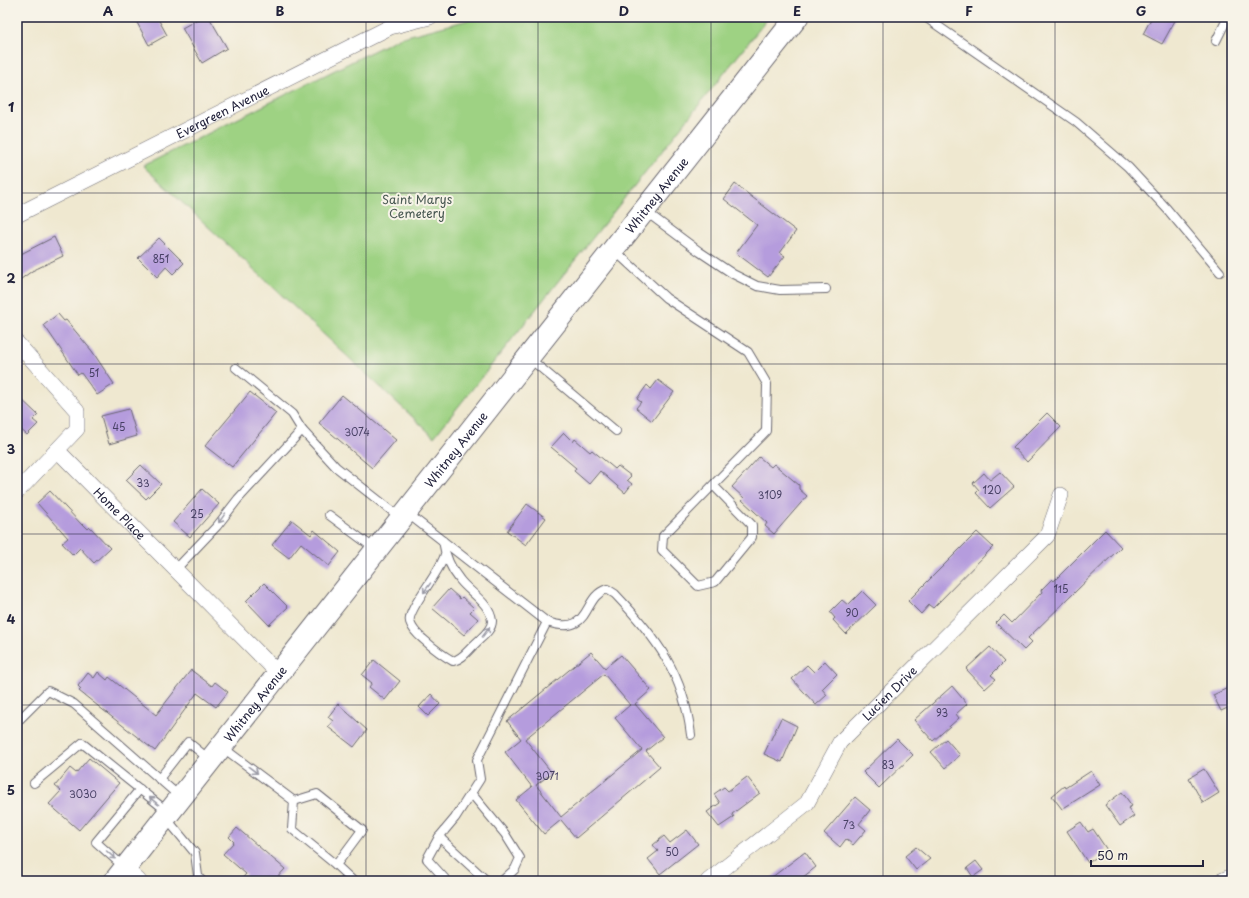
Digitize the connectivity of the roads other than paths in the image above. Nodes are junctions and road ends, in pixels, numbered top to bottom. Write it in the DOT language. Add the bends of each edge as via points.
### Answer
graph roads {
  1 [pos="430,17"];
  2 [pos="797,17"];
  3 [pos="926,17"];
  4 [pos="1228,17"];
  5 [pos="387,22"];
  6 [pos="1216,41"];
  7 [pos="644,210"];
  8 [pos="17,215"];
  9 [pos="614,249"];
  10 [pos="1220,272"];
  11 [pos="826,289"];
  12 [pos="17,343"];
  13 [pos="528,358"];
  14 [pos="236,368"];
  15 [pos="302,430"];
  16 [pos="616,431"];
  17 [pos="57,450"];
  18 [pos="713,485"];
  19 [pos="17,492"];
  20 [pos="1061,495"];
  21 [pos="329,515"];
  22 [pos="404,516"];
  23 [pos="443,541"];
  24 [pos="376,550"];
  25 [pos="445,554"];
  26 [pos="176,569"];
  27 [pos="547,622"];
  28 [pos="279,674"];
  29 [pos="17,722"];
  30 [pos="691,735"];
  31 [pos="216,753"];
  32 [pos="159,779"];
  33 [pos="34,783"];
  34 [pos="140,789"];
  35 [pos="471,794"];
  36 [pos="294,800"];
  37 [pos="172,809"];
  38 [pos="439,837"];
  39 [pos="336,865"];
  40 [pos="1232,876"];
  41 [pos="126,877"];
  42 [pos="202,881"];
  43 [pos="353,881"];
  44 [pos="447,881"];
  45 [pos="487,881"];
  46 [pos="502,881"];
  47 [pos="708,881"];
  48 [pos="1221,881"];
  1 -- 5 [label="street, Evergreen Avenue"];
  2 -- 7 [label="highway, Whitney Avenue"];
  3 -- 10 [label="lane" via="1082,127 1128,167"];
  4 -- 6 [label="lane"];
  5 -- 8 [label="street, Evergreen Avenue"];
  7 -- 9 [label="highway, Whitney Avenue"];
  7 -- 11 [label="lane" via="700,252 757,286 780,290"];
  9 -- 13 [label="highway, Whitney Avenue"];
  9 -- 18 [label="lane" via="666,298 748,352 767,384 766,431"];
  12 -- 17 [label="street" via="77,411 77,429"];
  13 -- 16 [label="lane"];
  13 -- 22 [label="highway, Whitney Avenue"];
  14 -- 15 [label="lane" via="292,414"];
  15 -- 22 [label="lane" via="336,467"];
  15 -- 26 [label="lane, one-way"];
  17 -- 19 [label="street"];
  17 -- 26 [label="street, Home Place"];
  18 -- 18 [label="lane" via="663,536 662,550 698,586 715,582 752,537 752,525"];
  20 -- 47 [label="street, Lucien Drive" via="1046,536 840,742 807,803"];
  21 -- 24 [label="lane"];
  22 -- 23 [label="lane"];
  22 -- 24 [label="highway, Whitney Avenue"];
  23 -- 25 [label="lane"];
  23 -- 27 [label="lane"];
  24 -- 28 [label="highway, Whitney Avenue"];
  25 -- 25 [label="lane, one-way" via="437,574 413,607 409,621 417,634 453,661 460,660 485,635 492,621 487,609 461,581"];
  26 -- 28 [label="street, Home Place"];
  27 -- 30 [label="lane" via="568,626 581,620 601,591 607,589 615,594 652,635 670,662 684,694"];
  27 -- 35 [label="lane" via="477,760 480,779"];
  28 -- 31 [label="highway, Whitney Avenue"];
  29 -- 32 [label="lane" via="48,691 74,704"];
  31 -- 32 [label="lane" via="188,742"];
  31 -- 36 [label="lane, one-way"];
  31 -- 37 [label="highway, Whitney Avenue"];
  32 -- 37 [label="lane"];
  33 -- 34 [label="lane" via="82,743"];
  37 -- 34 [label="lane, one-way"];
  34 -- 41 [label="lane, one-way" via="96,842"];
  35 -- 38 [label="lane"];
  35 -- 46 [label="lane" via="505,834 520,858 515,869"];
  36 -- 39 [label="lane" via="292,829"];
  36 -- 39 [label="lane" via="317,794 362,830"];
  37 -- 41 [label="highway, Whitney Avenue"];
  37 -- 42 [label="lane" via="195,853 198,876"];
  38 -- 44 [label="lane" via="427,859"];
  38 -- 45 [label="lane"];
  39 -- 43 [label="lane"];
  40 -- 48 [label="street"];
}
